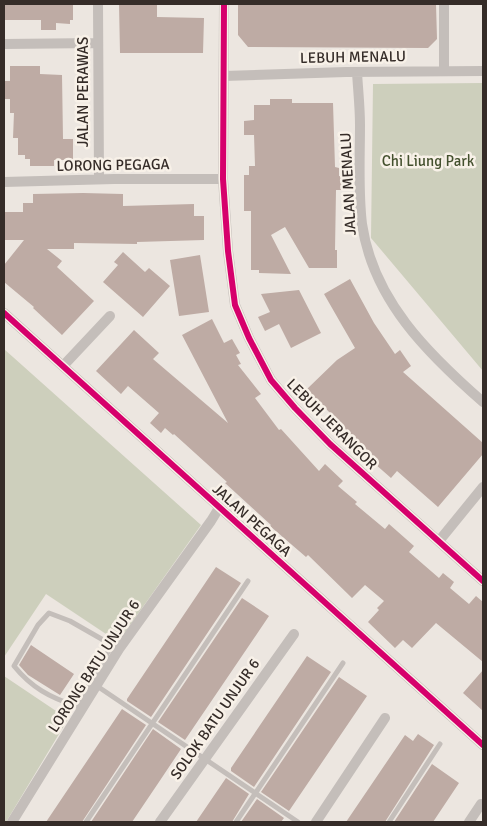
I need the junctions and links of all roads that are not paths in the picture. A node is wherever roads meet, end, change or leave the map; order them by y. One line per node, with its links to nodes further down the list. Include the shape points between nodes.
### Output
1 (98, 4): 4 (street, JALAN PERAWAS)
2 (224, 4): 9 (street, LEBUH JERANGOR)
3 (444, 4): 7 (street)
4 (98, 43): 5 (street); 10 (street, JALAN PERAWAS)
5 (4, 44)
6 (483, 70): 7 (street, LEBUH MENALU)
7 (444, 71): 8 (street, LEBUH MENALU)
8 (357, 72): 9 (street, LEBUH MENALU); 16 (street, JALAN MENALU, via 362,223 368,254 400,317 446,369)
9 (224, 76): 11 (street, LEBUH JERANGOR)
10 (99, 179): 11 (street, LORONG PEGAGA); 12 (street, LORONG PEGAGA)
11 (223, 179): 19 (street, LEBUH JERANGOR, via 235,305 271,380 330,444)
12 (4, 182)
13 (4, 313): 15 (street, JALAN PEGAGA)
14 (110, 316): 15 (street)
15 (63, 366): 18 (street, JALAN PEGAGA)
16 (483, 402)
17 (483, 487): 19 (street)
18 (219, 508): 23 (street, LORONG BATU UNJUR 6); 29 (street, JALAN PEGAGA)
19 (439, 541): 21 (street, LEBUH JERANGOR)
20 (248, 581): 27 (lane)
21 (483, 581)
22 (294, 634): 30 (street, SOLOK BATU UNJUR 6)
23 (116, 647): 23 (lane, via 49,613 22,649 14,666 26,681 57,700 76,706); 25 (street, LORONG BATU UNJUR 6)
24 (343, 662): 31 (lane)
25 (97, 686): 27 (lane); 33 (street, LORONG BATU UNJUR 6)
26 (385, 718): 38 (street)
27 (152, 722): 30 (lane); 34 (lane)
28 (440, 744): 39 (lane)
29 (483, 745)
30 (205, 758): 31 (lane); 35 (street, SOLOK BATU UNJUR 6)
31 (255, 794): 36 (lane); 37 (lane)
32 (481, 804): 40 (street)
33 (12, 822)
34 (86, 822)
35 (160, 822)
36 (236, 822)
37 (298, 822)
38 (316, 822)
39 (389, 822)
40 (469, 822)

